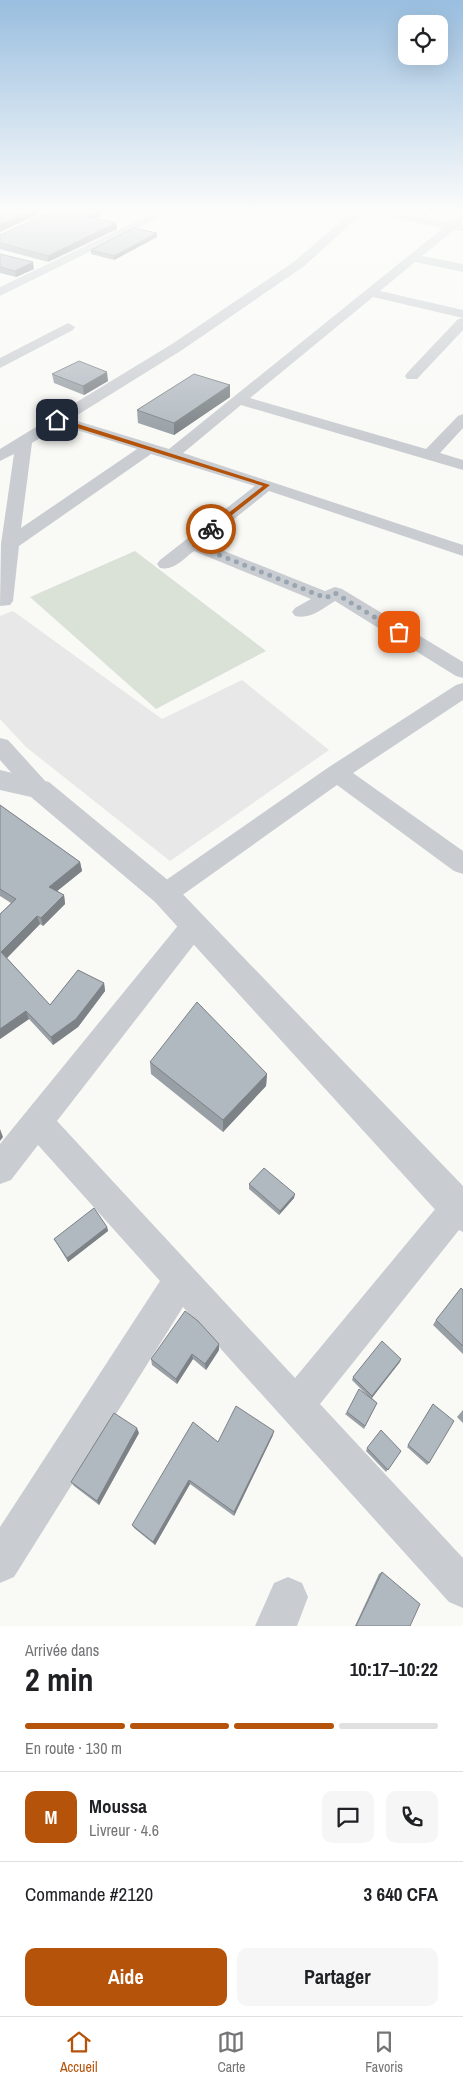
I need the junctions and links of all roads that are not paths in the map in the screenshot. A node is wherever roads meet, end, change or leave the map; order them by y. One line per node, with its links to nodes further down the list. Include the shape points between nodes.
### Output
1 (265, 287): 11 (street, via 177,347)
2 (377, 287): 3 (street)
3 (371, 292): 4 (street); 9 (street)
4 (463, 314)
5 (463, 322): 8 (street)
6 (68, 327): 7 (street)
7 (0, 364)
8 (412, 376)
9 (240, 400): 14 (street); 16 (street)
10 (463, 418): 14 (street)
11 (57, 420): 12 (street); 13 (street)
12 (24, 442): 15 (street); 19 (street)
13 (148, 449): 16 (street); 19 (street)
14 (429, 455): 17 (street)
15 (0, 456)
16 (170, 456): 18 (street)
17 (463, 465)
18 (267, 485): 20 (street); 21 (street)
19 (10, 544): 24 (street)
20 (192, 544): 22 (street); 23 (street)
21 (463, 551)
22 (166, 564)
23 (326, 598): 25 (street); 26 (street, via 335,593)
24 (3, 601)
25 (302, 612)
26 (463, 671)
27 (463, 690): 29 (street)
28 (0, 746): 31 (street)
29 (337, 773): 32 (street); 33 (street)
30 (0, 780): 31 (street)
31 (39, 789): 33 (street)
32 (463, 864)
33 (165, 894): 34 (street)
34 (194, 925): 35 (street); 37 (street)
35 (38, 1122): 36 (street); 38 (street)
36 (0, 1169)
37 (460, 1210): 39 (street)
38 (181, 1280): 39 (street); 40 (street)
39 (296, 1405): 41 (street)
40 (0, 1563)
41 (463, 1588)

